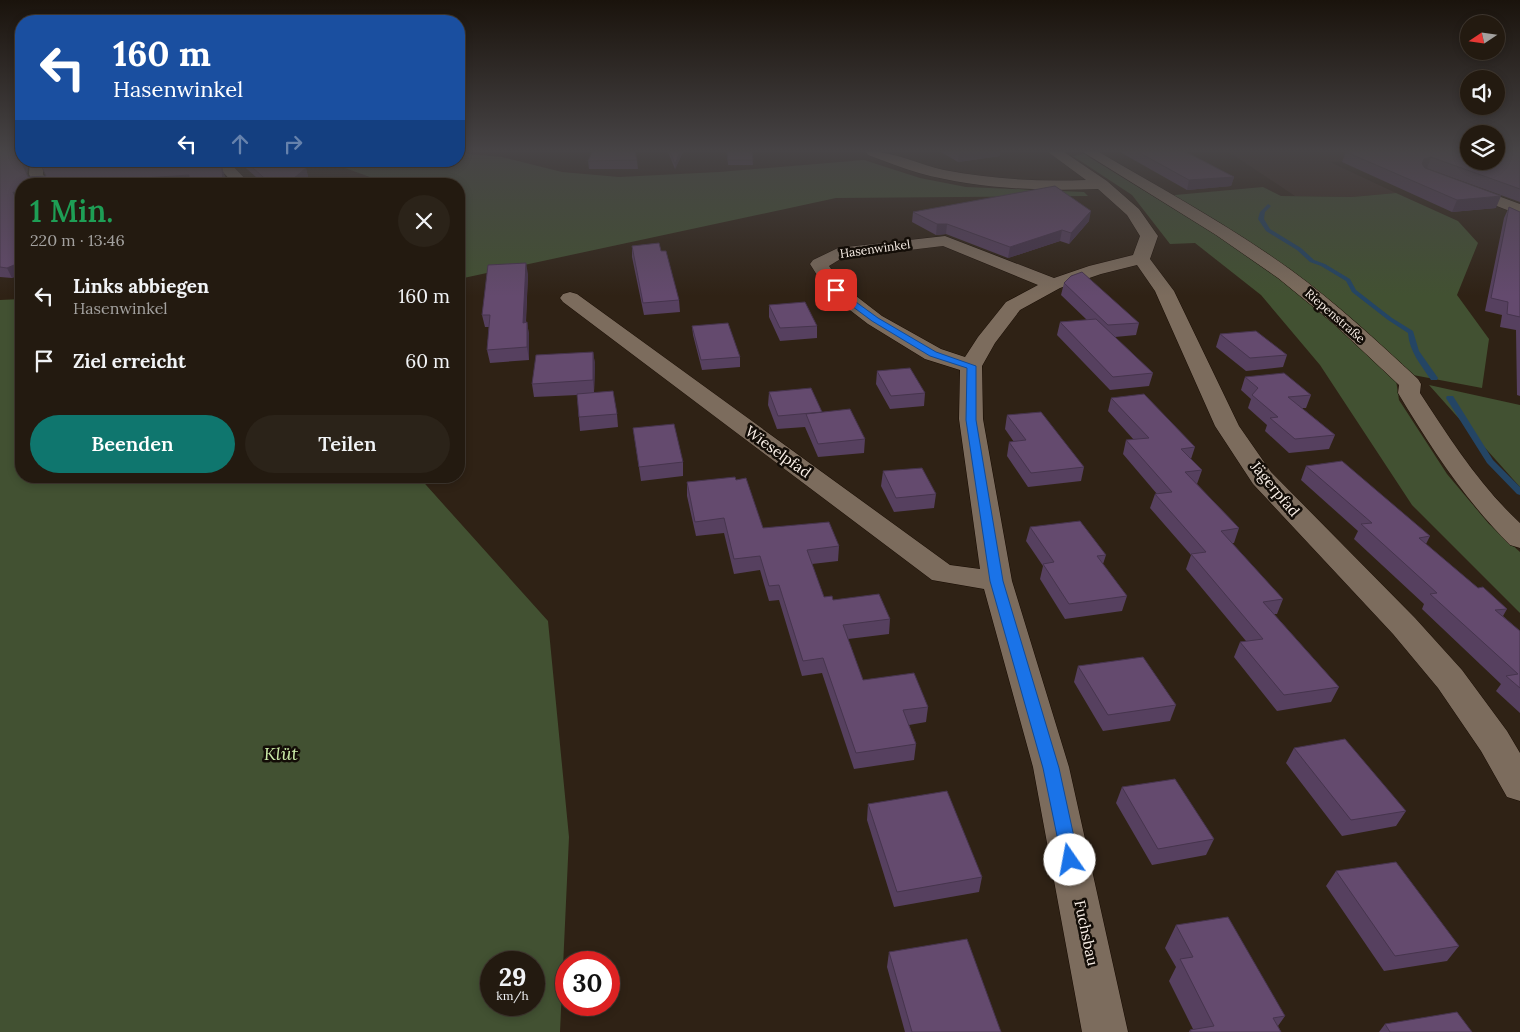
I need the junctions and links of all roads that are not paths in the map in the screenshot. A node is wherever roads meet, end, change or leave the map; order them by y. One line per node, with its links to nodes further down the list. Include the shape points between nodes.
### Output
1 (1120, 200): 5 (street, via 1133,212 1149,236)
2 (1171, 200): 9 (street, Riepenstraße, via 1265,260 1324,304 1410,384 1409,393 1465,480)
3 (1494, 200): 4 (street)
4 (1520, 210)
5 (1140, 259): 6 (street, Fuchsbau); 11 (street, Jägerpfad, via 1164,291 1227,426 1262,478 1404,626 1450,679 1494,741)
6 (1053, 284): 8 (street, Fuchsbau, via 1013,306 985,341); 8 (street, Hasenwinkel, via 945,241 838,253 819,264 836,290 875,320 933,354)
7 (570, 298): 10 (street, Wieselpfad, via 942,573)
8 (971, 366): 10 (street, Fuchsbau, via 971,420)
9 (1520, 539)
10 (997, 581): 12 (street, Fuchsbau, via 1051,768)
11 (1520, 786)
12 (1106, 1032)

